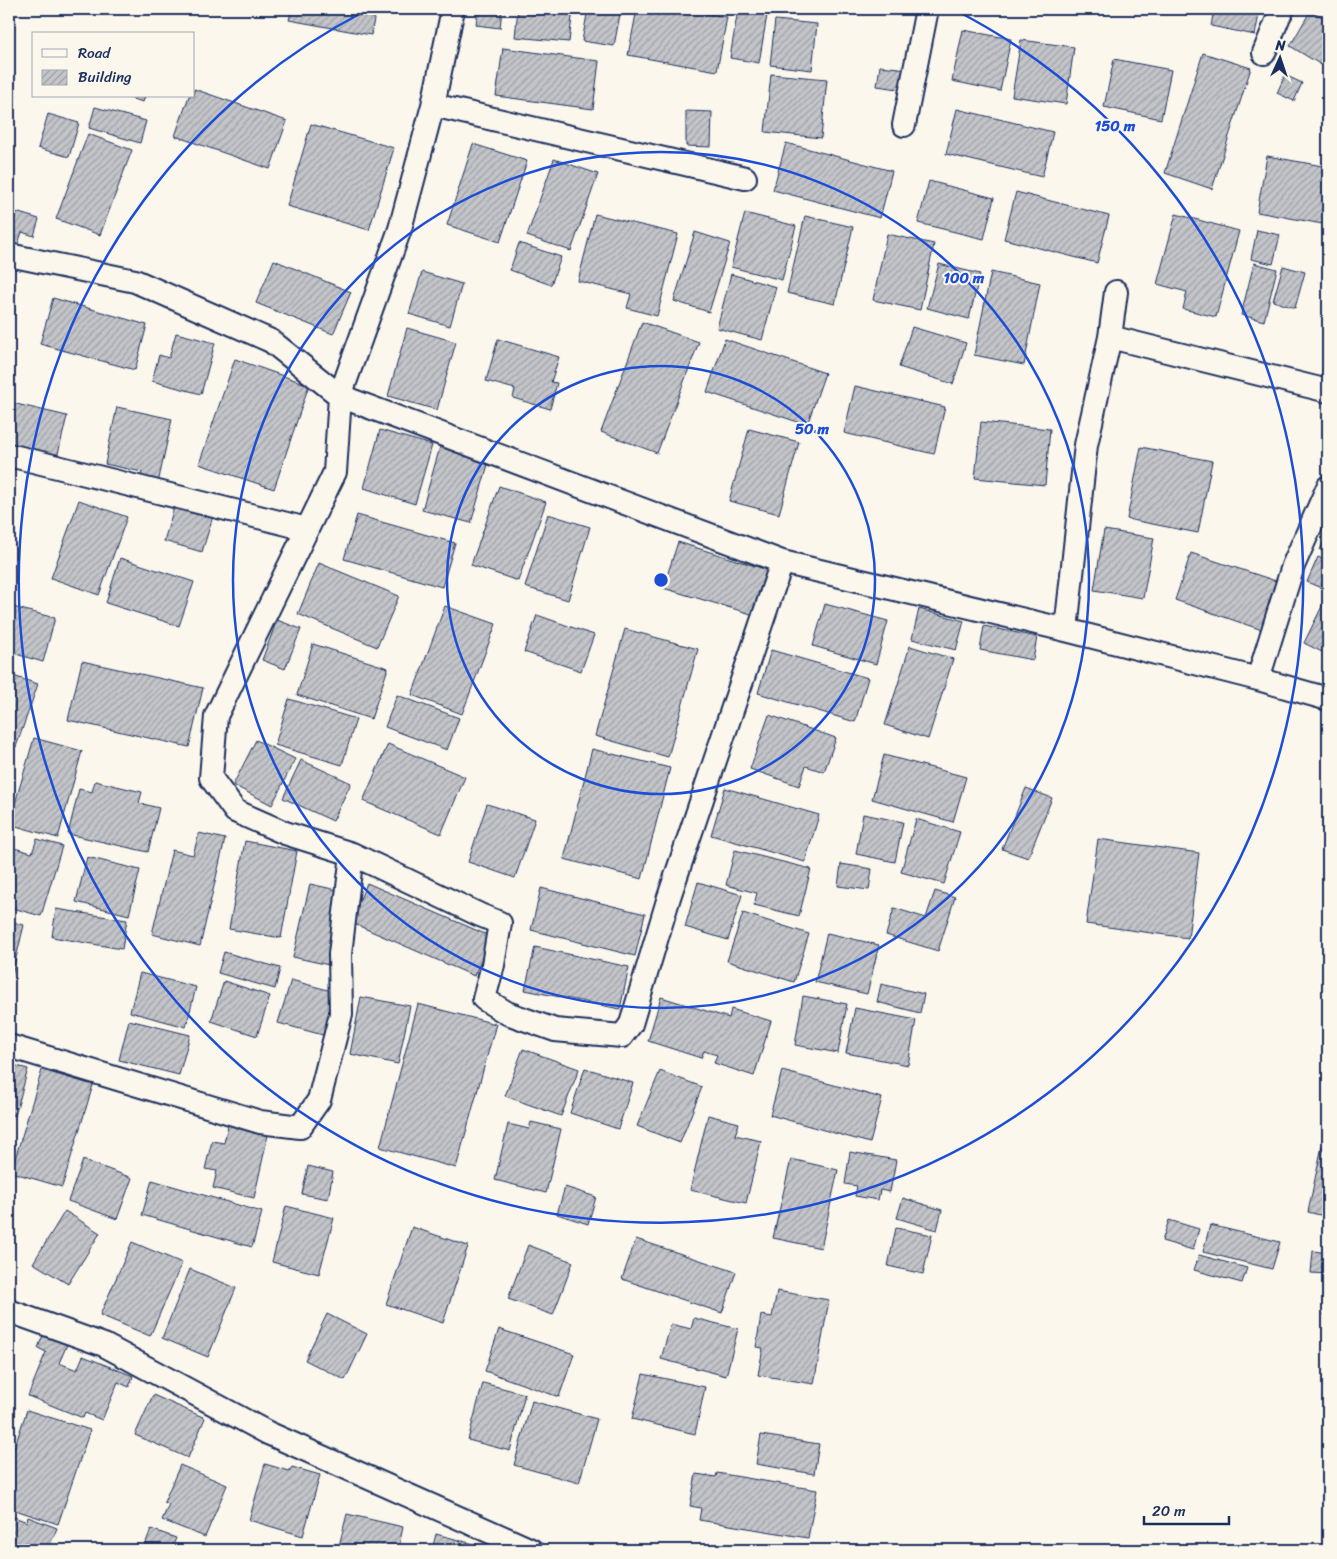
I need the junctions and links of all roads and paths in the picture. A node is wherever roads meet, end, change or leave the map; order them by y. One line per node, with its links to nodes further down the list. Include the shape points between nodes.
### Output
1 (453, 9): 5 (street)
2 (927, 9): 6 (street)
3 (1284, 9): 4 (street)
4 (1264, 53)
5 (433, 105): 7 (street); 12 (street, via 400,229)
6 (904, 125)
7 (745, 178)
8 (9, 255): 12 (street, via 135,281 271,341)
9 (1116, 292): 10 (street)
10 (1110, 338): 11 (street); 17 (street, via 1086,445)
11 (1328, 391)
12 (340, 396): 15 (street, via 335,472); 16 (street)
13 (9, 455): 15 (street)
14 (1328, 487): 18 (street, via 1293,566)
15 (307, 529): 20 (street, via 216,716 211,778 235,811 285,833)
16 (782, 562): 17 (street); 20 (street, via 669,897 632,1024 622,1036 555,1030 507,1013 484,999 494,965 500,923)
17 (1066, 630): 18 (street)
18 (1258, 679): 19 (street)
19 (1328, 699)
20 (352, 854): 21 (street, via 340,954 341,1014 319,1100 300,1127 260,1122)
21 (9, 1046)
22 (9, 1311): 23 (street, via 104,1345 268,1433)
23 (531, 1550)

